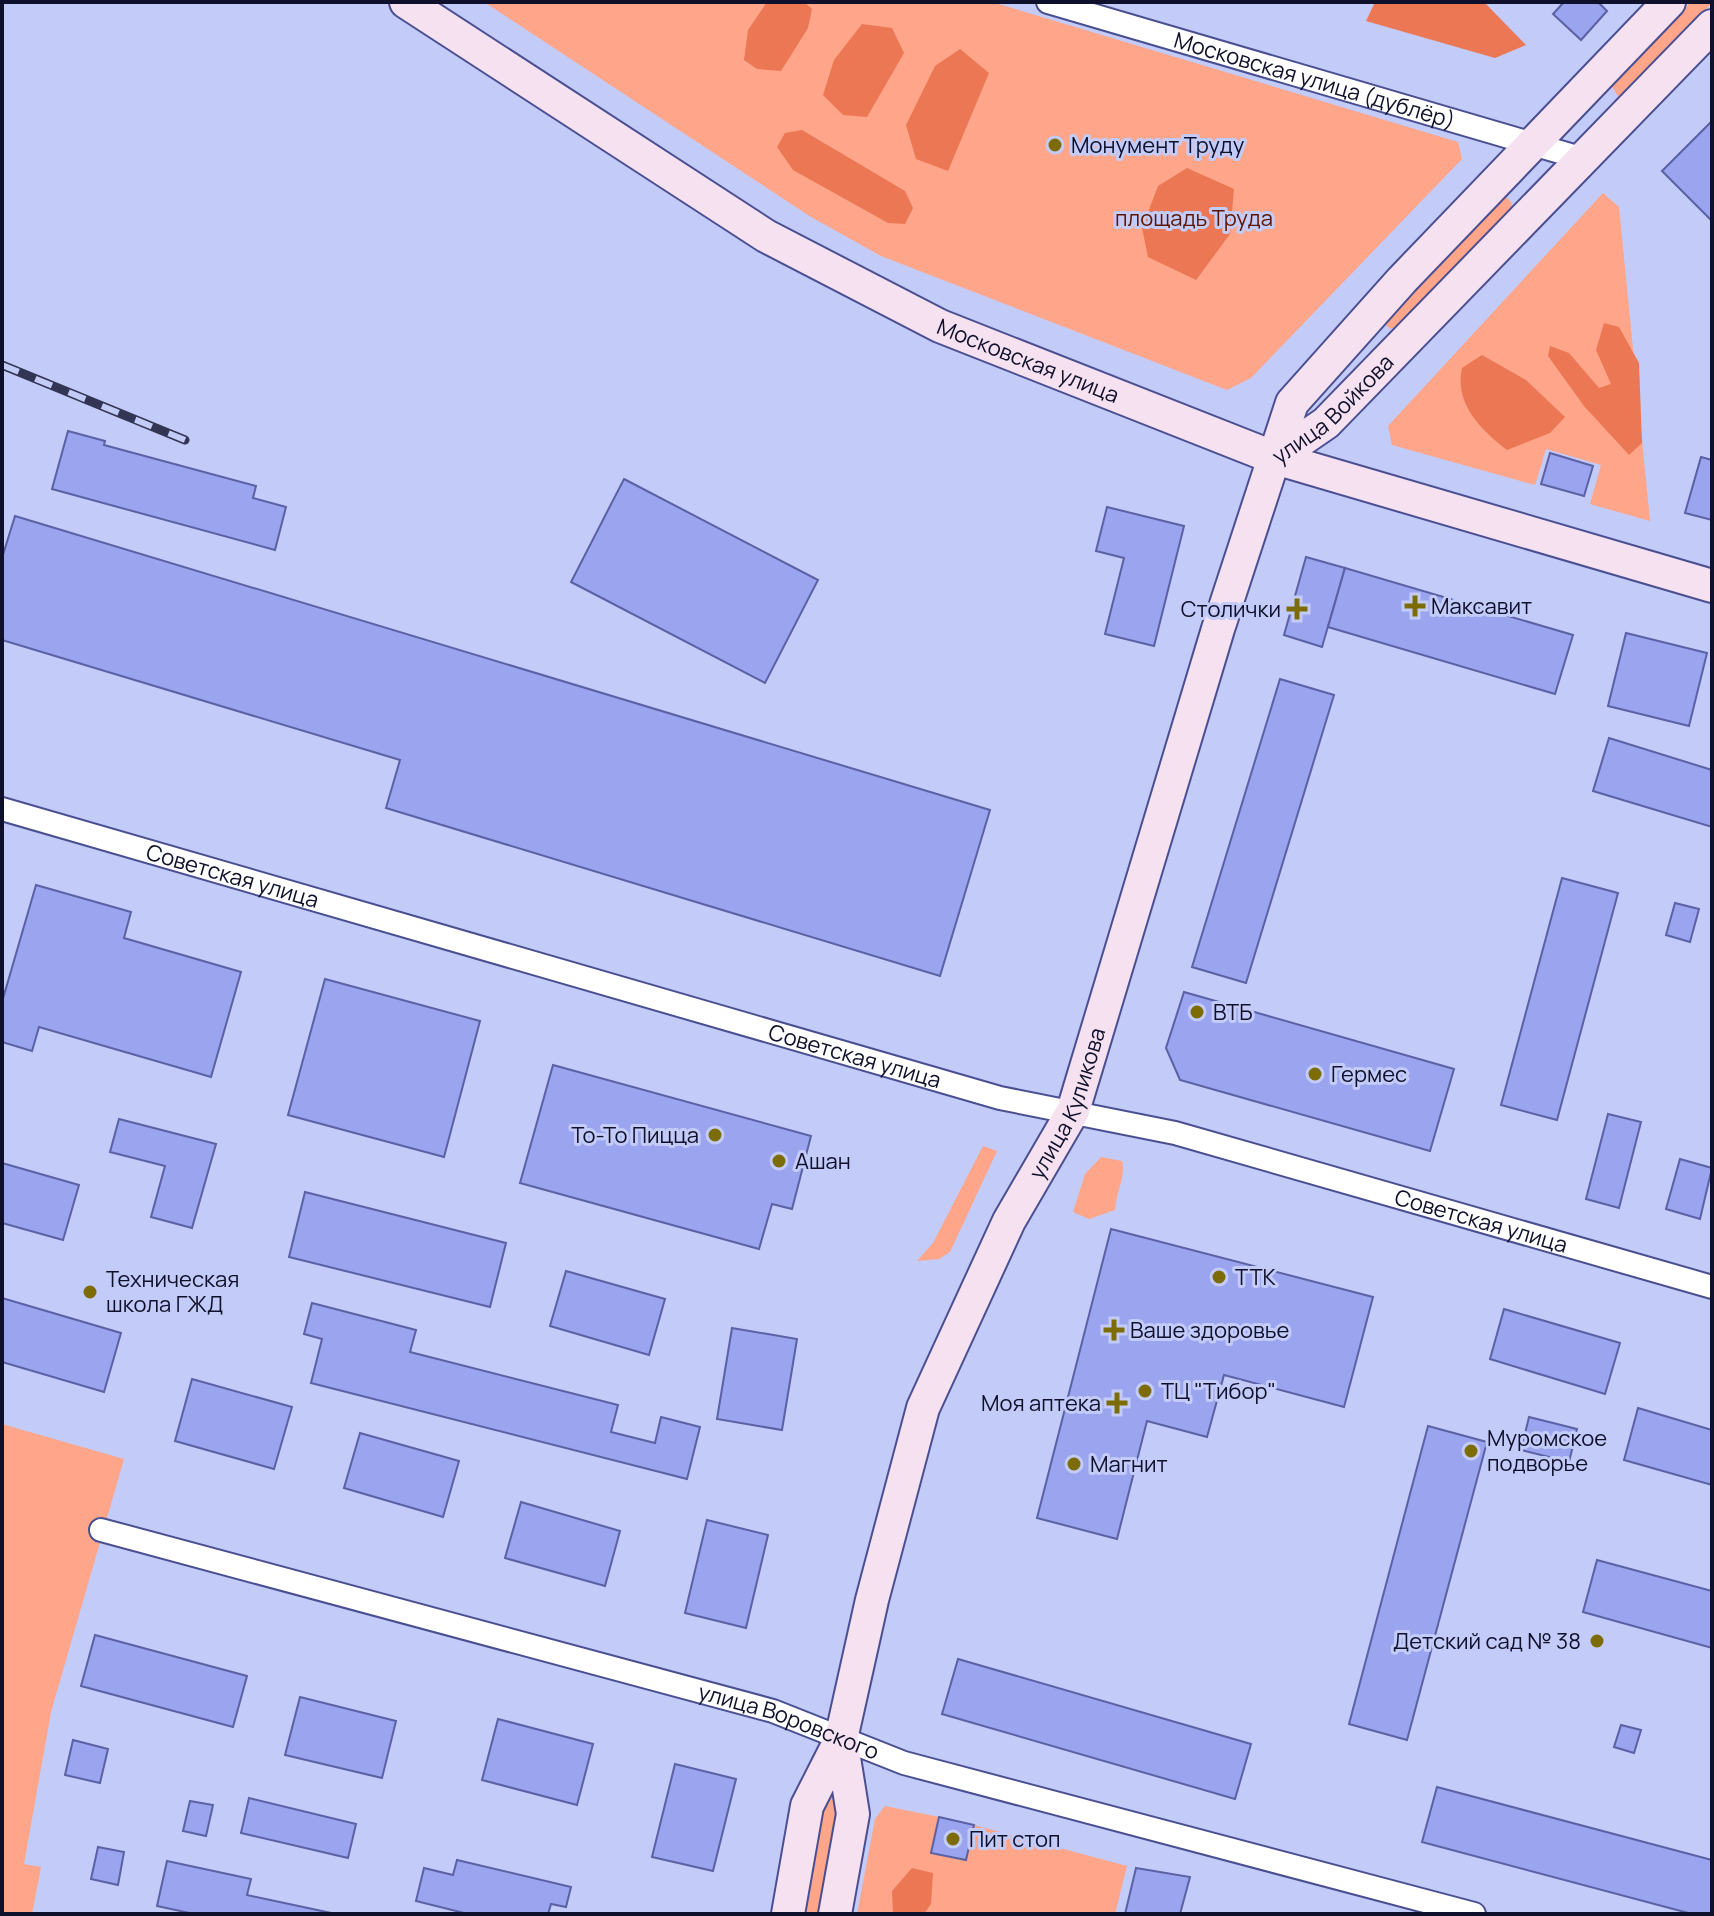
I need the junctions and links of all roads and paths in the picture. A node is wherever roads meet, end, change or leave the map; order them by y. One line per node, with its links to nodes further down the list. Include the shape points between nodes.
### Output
1 (406, 2): 7 (main road, Московская улица, via 766,236 940,326)
2 (1048, 2): 5 (street, Московская улица (дублёр))
3 (1669, 2): 5 (main road, улица Войкова)
4 (1712, 26): 6 (main road, улица Войкова)
5 (1533, 145): 6 (street, Московская улица (дублёр)); 7 (main road, улица Войкова, via 1292,403)
6 (1584, 159): 7 (main road, улица Войкова, via 1326,423)
7 (1275, 458): 8 (main road, Московская улица); 10 (main road, улица Куликова)
8 (1712, 586)
9 (2, 809): 10 (street, Советская улица, via 1000,1098)
10 (1073, 1111): 11 (street, Советская улица, via 1175,1133); 13 (main road, улица Куликова, via 1009,1221 923,1408)
11 (1712, 1287)
12 (101, 1530): 13 (street, улица Воровского, via 773,1711)
13 (841, 1739): 14 (main road, улица Куликова, via 807,1806); 15 (main road, улица Куликова, via 853,1814); 16 (street, улица Воровского, via 904,1763)
14 (788, 1914)
15 (835, 1914)
16 (1474, 1914)

